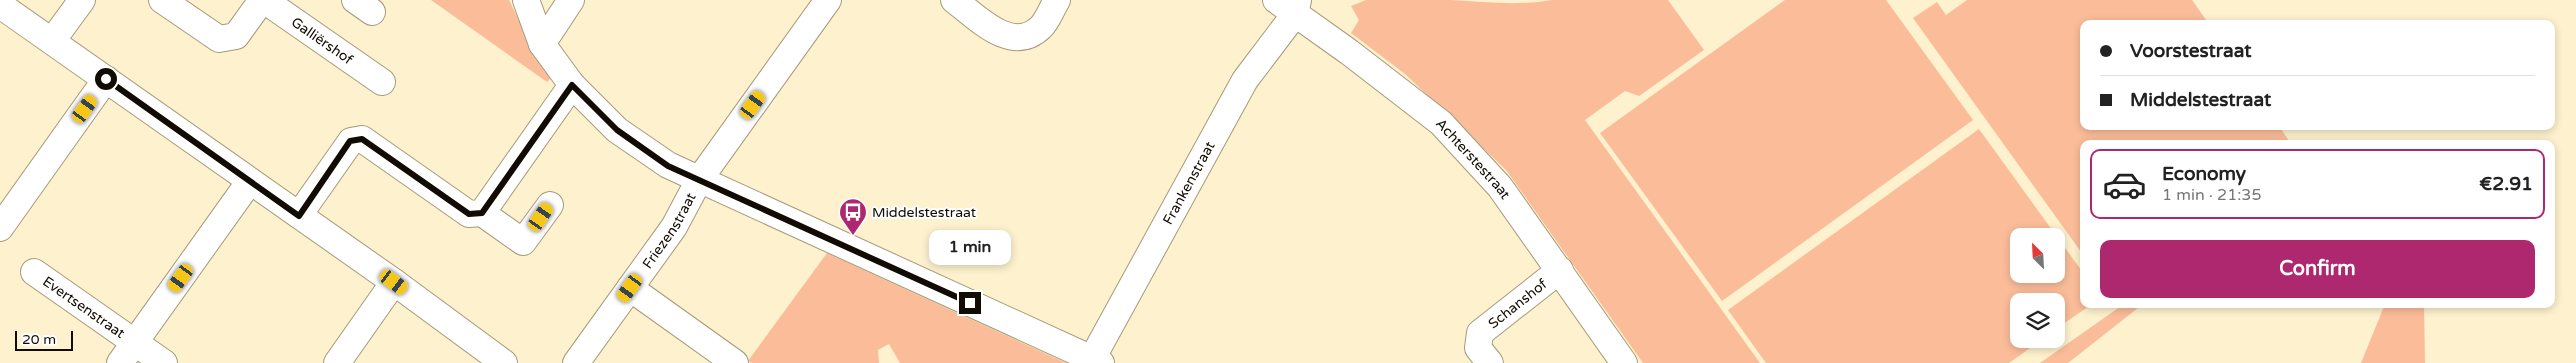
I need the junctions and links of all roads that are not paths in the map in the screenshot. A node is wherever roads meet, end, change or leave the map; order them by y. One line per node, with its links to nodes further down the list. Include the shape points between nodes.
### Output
1 (82, 0): 11 (street)
2 (162, 0): 3 (street, Galliërshof, via 219,39 236,36)
3 (263, 0): 14 (street, Galliërshof)
4 (526, 0): 12 (street)
5 (571, 0): 12 (street)
6 (828, 0): 16 (street, Friezenstraat)
7 (954, 0): 8 (street, via 1003,36 1024,38 1041,26)
8 (1057, 0)
9 (0, 5): 11 (street)
10 (1290, 5): 22 (street, Achterstestraat, via 1441,124 1500,187); 27 (street, Frankenstraat, via 1245,80)
11 (52, 41): 13 (street)
12 (542, 44): 15 (street)
13 (106, 79): 17 (street); 21 (street)
14 (382, 82)
15 (572, 85): 16 (street, via 617,130 668,166); 19 (street)
16 (699, 180): 25 (street, Friezenstraat, via 674,227); 27 (street)
17 (250, 181): 20 (street); 26 (street, Evertsenstraat)
18 (550, 205): 19 (street, via 523,242)
19 (482, 213): 20 (street, via 469,214 362,139 350,141)
20 (299, 216): 24 (street)
21 (0, 228)
22 (1560, 270): 33 (street, Schanshof, via 1480,333 1478,348); 34 (street, Achterstestraat)
23 (34, 272): 26 (street, Evertsenstraat)
24 (394, 282): 29 (street); 30 (street)
25 (630, 288): 31 (street, Friezenstraat); 32 (street)
26 (127, 353): 28 (street, Evertsenstraat)
27 (1093, 362)
28 (164, 363)
29 (337, 363)
30 (504, 363)
31 (576, 363)
32 (736, 363)
33 (1490, 363)
34 (1624, 363)

